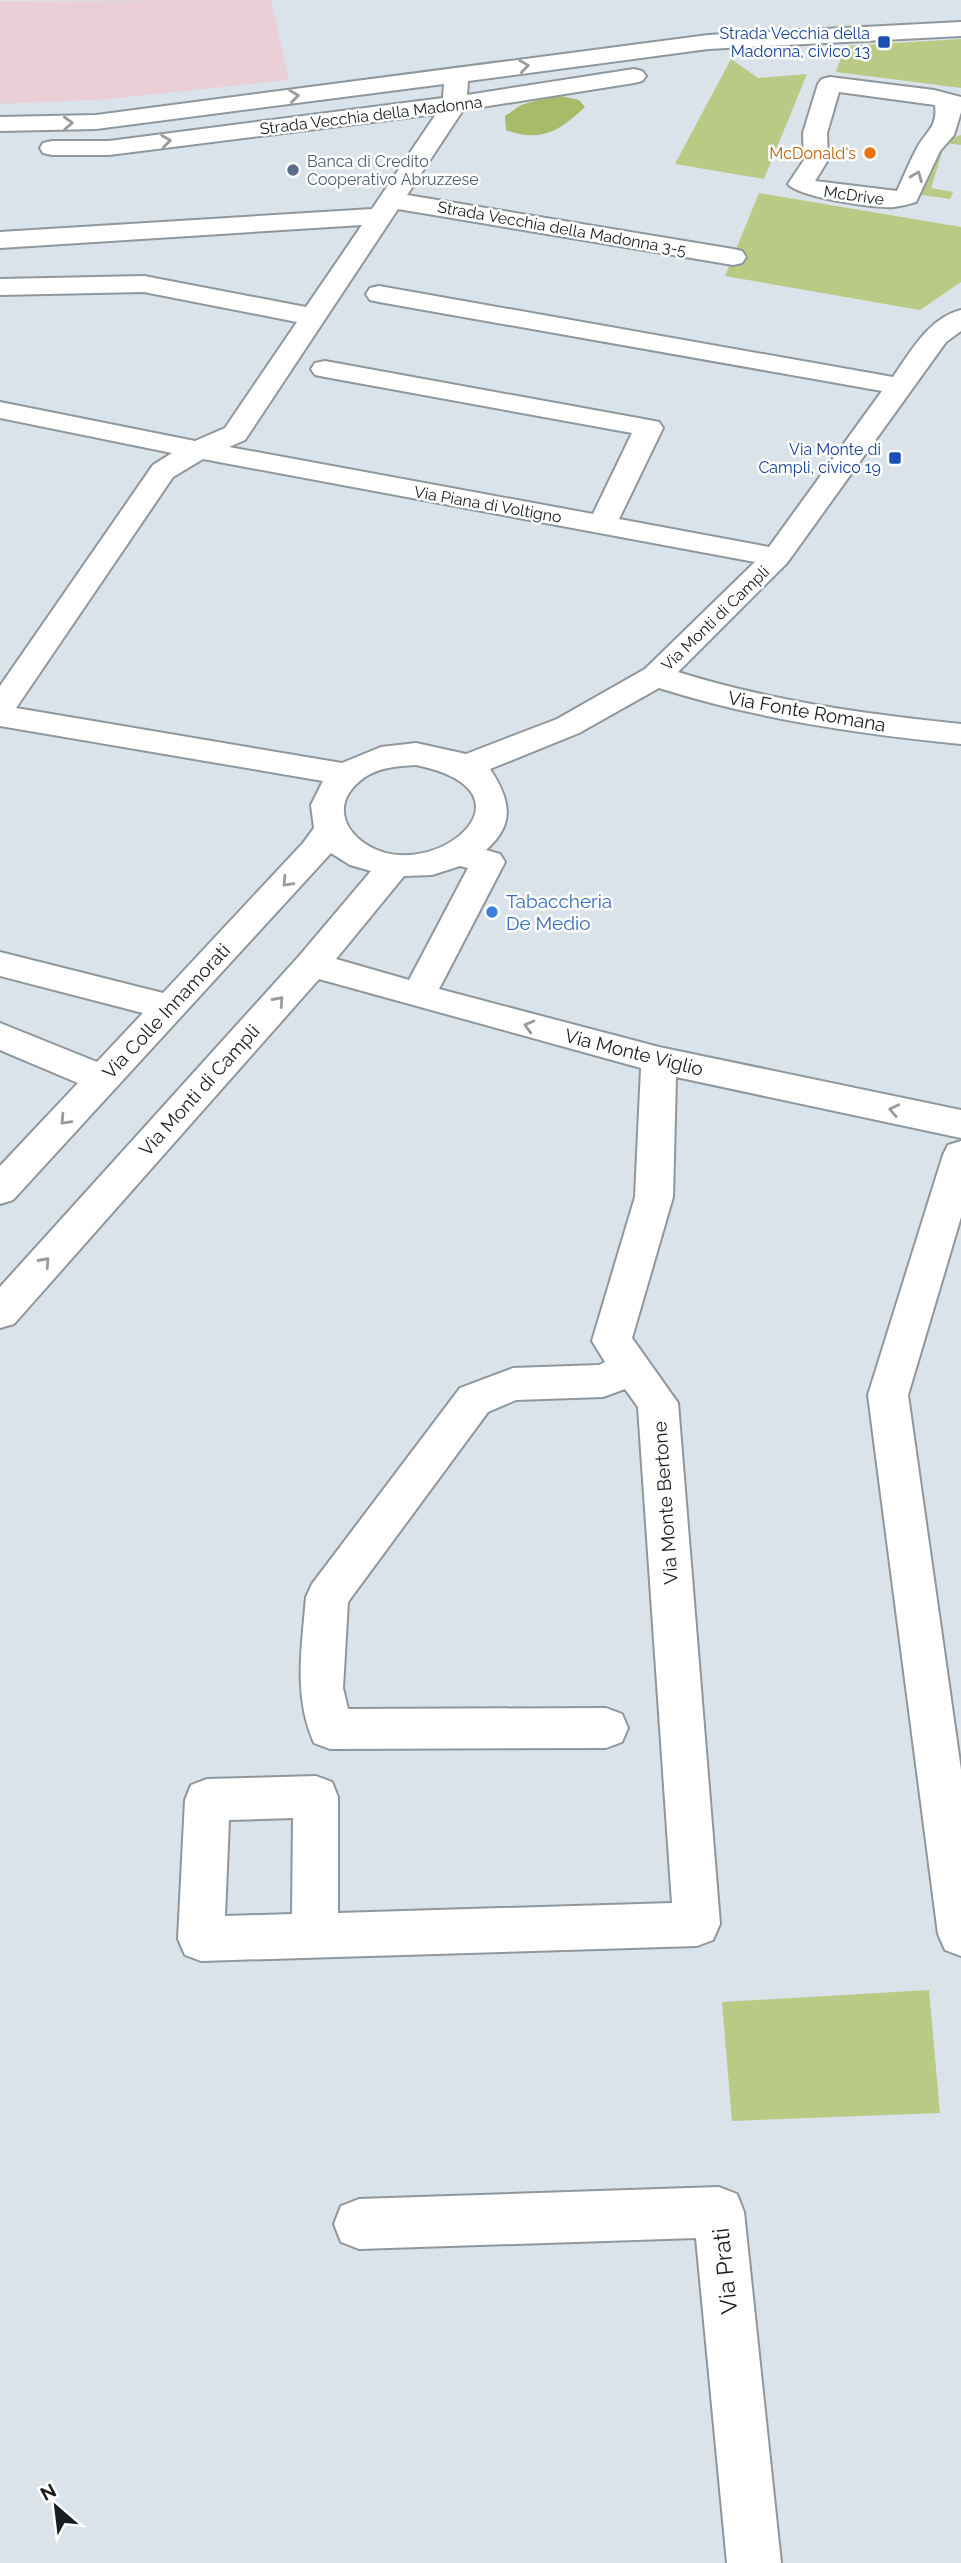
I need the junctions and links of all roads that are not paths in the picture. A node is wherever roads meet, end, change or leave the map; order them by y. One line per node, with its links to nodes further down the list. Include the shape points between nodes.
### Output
1 (961, 29): 2 (street, Strada Vecchia della Madonna, via 935,38)
2 (733, 40): 3 (street, Strada Vecchia della Madonna, one-way to 2); 5 (street, Strada Vecchia della Madonna, via 709,56 671,68)
3 (456, 75): 5 (street); 7 (street, Strada Vecchia della Madonna, one-way to 3, via 96,122)
4 (953, 103): 4 (street, McDrive, one-way to 4, via 830,84 815,133 816,160 801,181 803,186 892,200 907,197 929,148 942,135)
5 (455, 104): 6 (street, Strada Vecchia della Madonna); 10 (street)
6 (416, 109): 8 (street, Strada Vecchia della Madonna, one-way to 6, via 109,148); 9 (street, via 405,152)
7 (0, 124)
8 (27, 148)
9 (384, 169)
10 (386, 208): 11 (street, Strada Vecchia della Madonna 3-5); 12 (street, Strada Vecchia della Madonna 3-5); 15 (street)
11 (0, 240)
12 (733, 257)
13 (0, 287): 15 (street, via 144,284)
14 (379, 294): 18 (street)
15 (314, 317): 20 (street, via 235,434)
16 (961, 318): 18 (street, Via Monti di Campli, via 936,336)
17 (325, 369): 21 (street, via 649,428)
18 (899, 386): 22 (street, Via Monti di Campli)
19 (0, 410): 20 (street, Via Piana di Voltigno)
20 (198, 450): 21 (street, Via Piana di Voltigno); 24 (street, via 163,471)
21 (602, 525): 22 (street, Via Piana di Voltigno)
22 (777, 557): 23 (street, Via Monti di Campli)
23 (656, 676): 26 (street, Via Fonte Romana, via 744,702); 27 (street, Via Monti di Campli, via 568,726)
24 (0, 709)
25 (0, 716): 28 (street)
26 (961, 734)
27 (464, 767): 28 (street, via 442,758 403,754 366,763); 30 (street, via 491,794 493,816 482,837)
28 (346, 774): 29 (street, via 328,801)
29 (330, 830): 31 (street, via 355,853); 35 (street, Via Colle Innamorati, one-way to 35)
30 (459, 854): 31 (street, via 428,864); 34 (street, via 488,862)
31 (395, 865): 33 (street, Via Monti di Campli)
32 (0, 964): 35 (street)
33 (312, 964): 34 (street, Via Monte Viglio); 42 (street, Via Monti di Campli, one-way to 33)
34 (418, 996): 37 (street, Via Monte Viglio, one-way to 34)
35 (169, 1007): 38 (street, Via Colle Innamorati)
36 (0, 1036): 38 (street)
37 (659, 1060): 39 (street, Via Monte Viglio, one-way to 37); 43 (street, Via Monte Bertone, via 654,1197 612,1341)
38 (103, 1079): 41 (street, Via Colle Innamorati, one-way to 41)
39 (961, 1124)
40 (961, 1155): 45 (street, via 888,1395)
41 (0, 1190)
42 (0, 1313)
43 (632, 1367): 44 (street, via 603,1381 513,1384 474,1400 327,1597 321,1675 330,1729); 47 (street, Via Monte Bertone, via 658,1403 697,1924)
44 (606, 1728)
45 (954, 1834): 46 (street)
46 (961, 1934)
47 (314, 1936)
48 (359, 2224): 49 (street, Via Prati, via 719,2212)
49 (754, 2563)

